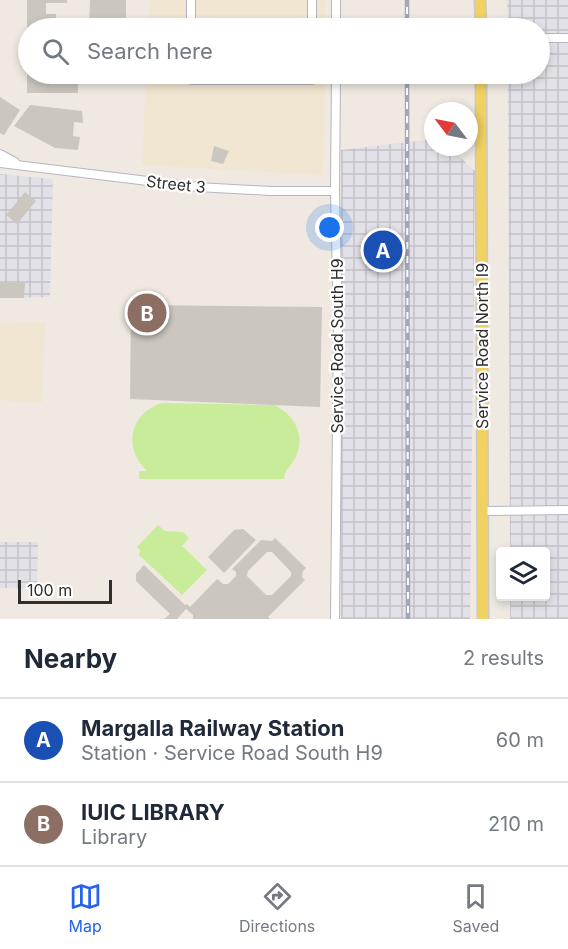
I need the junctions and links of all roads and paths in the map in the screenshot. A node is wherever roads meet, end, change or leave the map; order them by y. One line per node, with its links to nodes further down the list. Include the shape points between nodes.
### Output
1 (191, 0): 5 (street)
2 (312, 0): 6 (street)
3 (336, 0): 7 (street)
4 (480, 0): 8 (main road)
5 (191, 18)
6 (312, 18)
7 (336, 18)
8 (481, 18)
9 (550, 38): 10 (street)
10 (568, 38)
11 (336, 84): 16 (street, Service Road South H9)
12 (481, 84): 18 (main road, Service Road North I9)
13 (0, 154): 15 (street)
14 (0, 162): 15 (street, Street 3)
15 (19, 164): 16 (street, Street 3, via 197,187)
16 (335, 191): 19 (street, Service Road South H9)
17 (568, 510): 18 (street)
18 (483, 511): 20 (main road, Service Road North I9)
19 (335, 619)
20 (483, 619)

